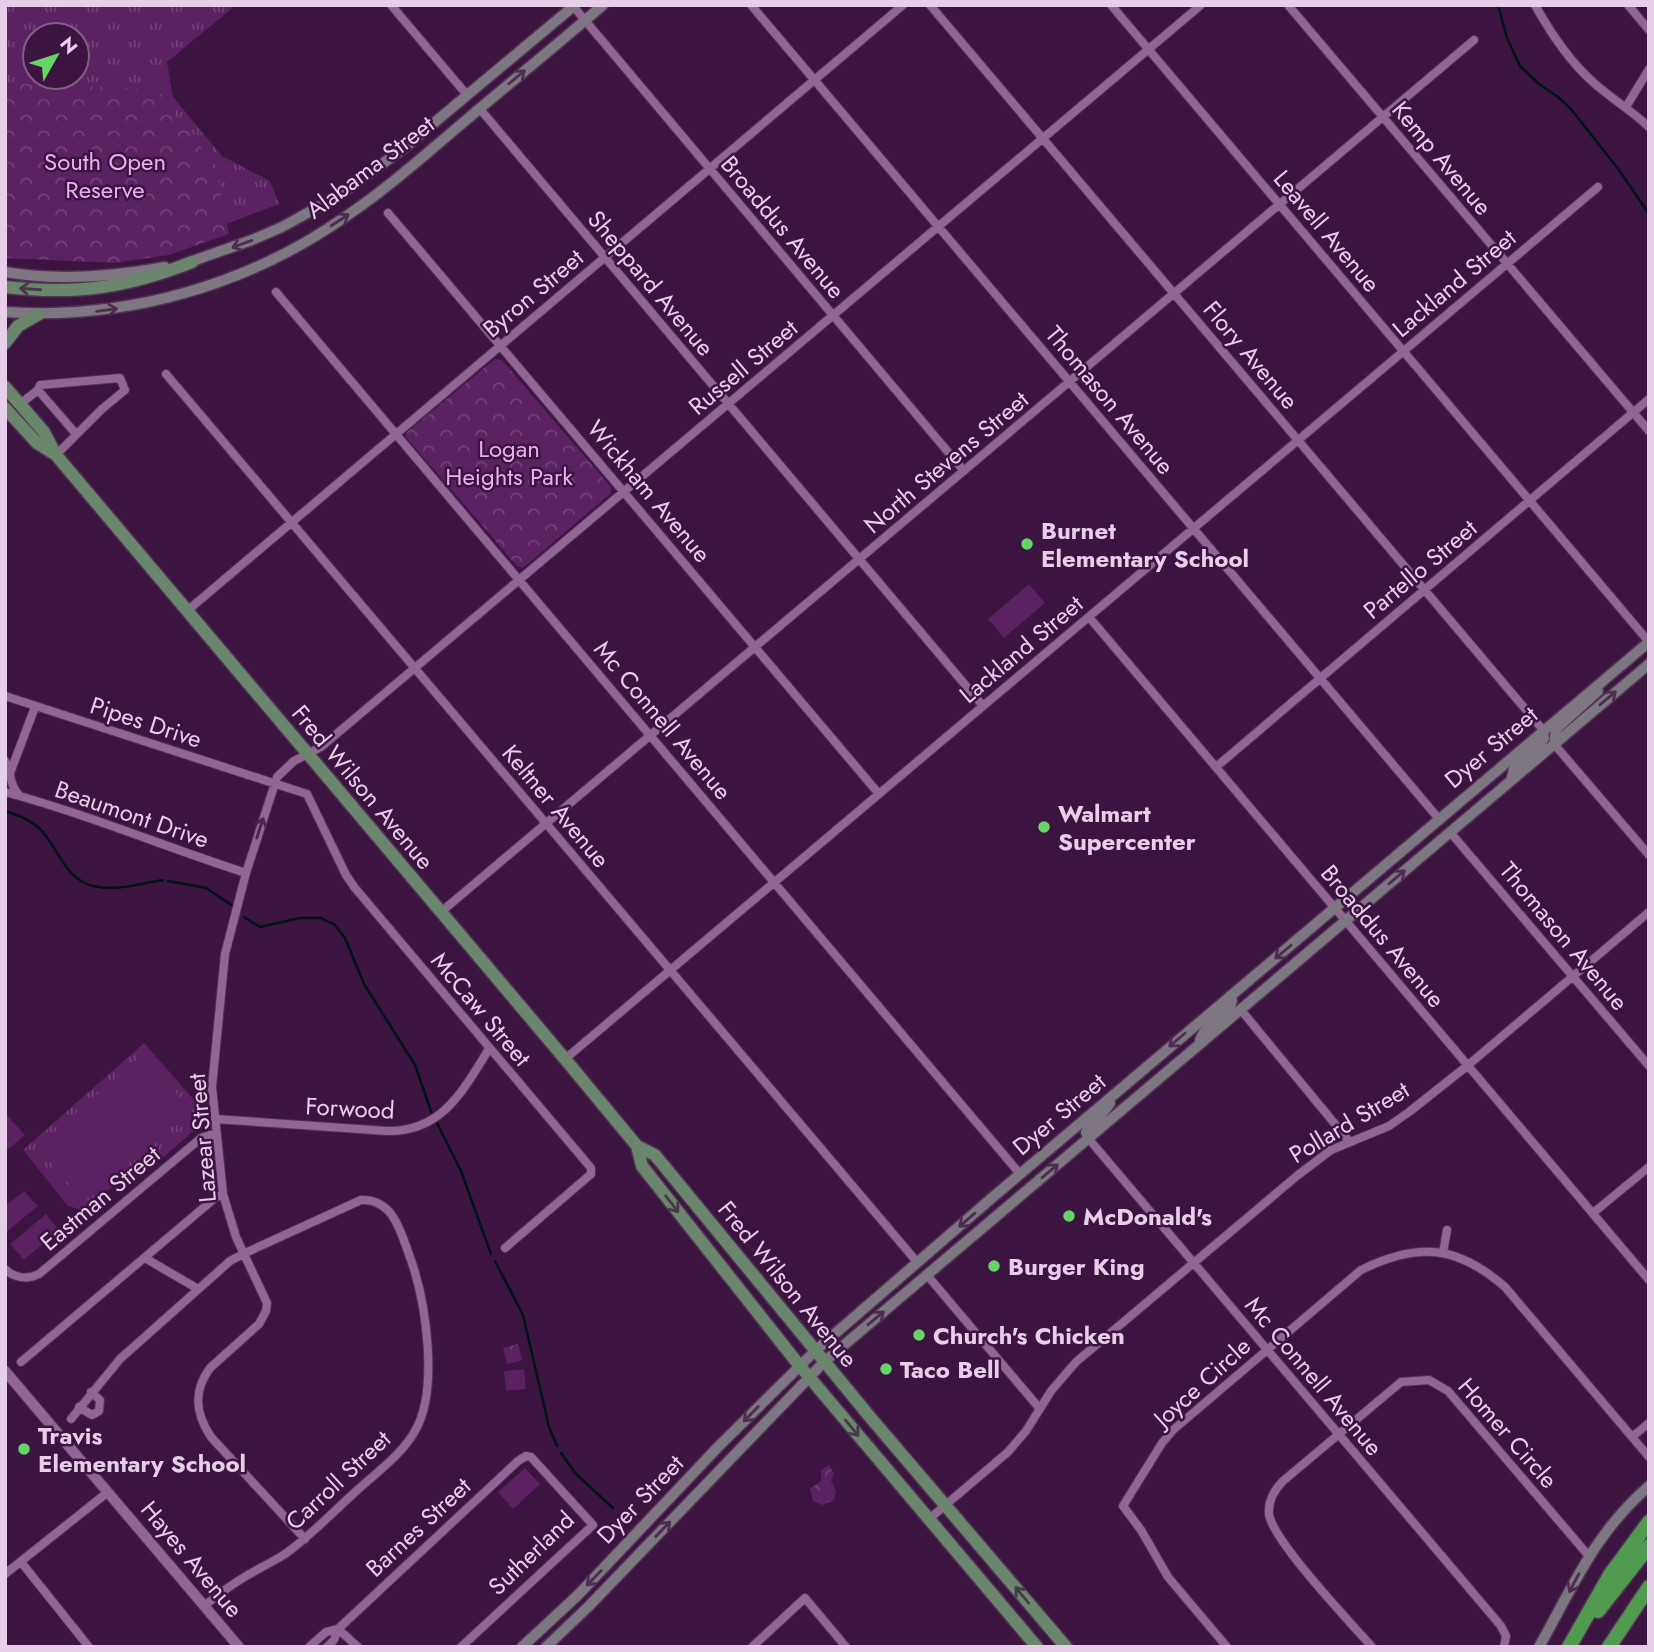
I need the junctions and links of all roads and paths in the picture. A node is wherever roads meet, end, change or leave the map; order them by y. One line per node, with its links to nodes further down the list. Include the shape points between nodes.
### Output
1 (391, 5): 18 (street)
2 (603, 5): 12 (main road, Alabama Street)
3 (751, 5): 17 (street, Thomason Avenue)
4 (903, 5): 17 (street, Byron Street)
5 (930, 5): 23 (street, Flory Avenue)
6 (1111, 5): 15 (street, Leavell Avenue)
7 (1200, 5): 15 (street, Russell Street)
8 (1288, 5): 21 (street, Kemp Avenue)
9 (1535, 5): 19 (street, via 1573,61)
10 (1628, 5): 13 (street)
11 (574, 6): 12 (street, Broaddus Avenue); 18 (main road, Alabama Street)
12 (585, 20): 20 (main road, Alabama Street, one-way to 12); 24 (street, Broaddus Avenue)
13 (1649, 30)
14 (1474, 40): 21 (street, North Stevens Street)
15 (1148, 49): 23 (street, Russell Street); 26 (street, Leavell Avenue)
16 (1649, 69): 19 (street)
17 (814, 80): 24 (street, Byron Street); 28 (street, Thomason Avenue)
18 (467, 95): 30 (main road, Alabama Street, one-way to 30, via 372,173 312,212)
19 (1626, 107): 22 (street)
20 (480, 109): 29 (street, Sheppard Avenue); 37 (main road, Alabama Street, one-way to 20, via 133,306 228,279 344,218)
21 (1383, 117): 26 (street, North Stevens Street); 31 (street, Kemp Avenue)
22 (1649, 128)
23 (1043, 139): 28 (street, Russell Street); 35 (street, Flory Avenue)
24 (709, 169): 29 (street, Byron Street); 38 (street, Broaddus Avenue)
25 (1598, 187): 31 (street, Lackland Street)
26 (1279, 205): 35 (street, North Stevens Street); 41 (street, Leavell Avenue)
27 (388, 213): 40 (street, Wickham Avenue)
28 (938, 227): 38 (street, Russell Street); 44 (street, Thomason Avenue)
29 (605, 257): 40 (street, Byron Street); 49 (street, Sheppard Avenue)
30 (192, 262): 32 (main road, Alabama Street, via 104,276); 33 (main road, one-way to 33, via 144,280 102,288)
31 (1507, 264): 41 (street, Lackland Street); 51 (street, Kemp Avenue)
32 (5, 272)
33 (5, 287)
34 (276, 292): 54 (street, Mc Connell Avenue)
35 (1174, 294): 44 (street, North Stevens Street); 55 (street, Flory Avenue)
36 (5, 312): 37 (main road, Alabama Street)
37 (39, 314): 39 (main road, via 19,326)
38 (833, 316): 49 (street, Russell Street); 57 (street, Broaddus Avenue)
39 (5, 343)
40 (500, 346): 54 (street, Byron Street); 58 (street, Wickham Avenue)
41 (1403, 352): 55 (street, Lackland Street); 59 (street, Leavell Avenue)
42 (166, 374): 60 (street, Keltner Avenue)
43 (5, 380): 48 (main road)
44 (1070, 382): 57 (street, North Stevens Street); 61 (street, Thomason Avenue)
45 (5, 387): 48 (main road, Fred Wilson Avenue)
46 (38, 390): 48 (street); 53 (street); 53 (street, via 46,383 120,378 125,390)
47 (1649, 400): 51 (street, Partello Street)
48 (20, 404): 56 (main road, Fred Wilson Avenue)
49 (729, 404): 58 (street, Russell Street); 62 (street, Sheppard Avenue)
50 (5, 408): 56 (main road, Fred Wilson Avenue, via 37,443)
51 (1633, 413): 52 (street, Kemp Avenue); 59 (street, Partello Street)
52 (1649, 431)
53 (76, 434): 56 (street)
54 (396, 434): 60 (street, Byron Street); 63 (street, Mc Connell Avenue)
55 (1298, 440): 61 (street, Lackland Street); 64 (street, Flory Avenue)
56 (56, 455): 65 (main road, Fred Wilson Avenue)
57 (964, 471): 62 (street, North Stevens Street)
58 (625, 492): 63 (street, Russell Street); 68 (street, Wickham Avenue)
59 (1530, 501): 64 (street, Partello Street); 67 (street, Leavell Avenue)
60 (291, 523): 65 (street, Byron Street); 70 (street, Keltner Avenue)
61 (1194, 529): 66 (street, Lackland Street); 71 (street, Thomason Avenue)
62 (860, 560): 68 (street, North Stevens Street); 75 (street, Sheppard Avenue)
63 (519, 581): 70 (street, Russell Street); 77 (street, Mc Connell Avenue)
64 (1424, 590): 71 (street, Partello Street); 76 (street, Flory Avenue)
65 (187, 611): 79 (main road, Fred Wilson Avenue)
66 (1089, 617): 75 (street, Lackland Street); 81 (street, Broaddus Avenue)
67 (1649, 642): 72 (main road, Dyer Street)
68 (756, 648): 77 (street, North Stevens Street); 86 (street, Wickham Avenue)
69 (1649, 664): 78 (main road, Dyer Street, one-way to 69)
70 (415, 669): 79 (street, Russell Street); 89 (street, Keltner Avenue)
71 (1320, 678): 81 (street, Partello Street); 88 (street, Thomason Avenue)
72 (1600, 682): 76 (main road, Dyer Street); 78 (main road, via 1598,691 1556,729)
73 (5, 696): 74 (street, Pipes Drive)
74 (35, 706): 82 (street); 84 (street, Pipes Drive)
75 (984, 706): 86 (street, Lackland Street)
76 (1543, 730): 83 (main road, via 1541,743 1514,769); 88 (main road, Dyer Street)
77 (651, 737): 89 (street, North Stevens Street); 93 (street, Mc Connell Avenue)
78 (1554, 744): 83 (main road, Dyer Street); 91 (street)
79 (308, 754): 84 (street, Russell Street); 95 (main road, Fred Wilson Avenue)
80 (5, 761): 82 (street)
81 (1216, 767): 94 (street, Broaddus Avenue)
82 (10, 773): 87 (street, via 12,787)
83 (1511, 780): 90 (main road, Dyer Street)
84 (275, 783): 92 (street, Lazear Street, one-way to 84); 103 (street, McCaw Street, via 307,794 349,881)
85 (5, 792): 87 (street, Beaumont Drive)
86 (879, 794): 93 (street, Lackland Street)
87 (20, 796): 92 (street, Beaumont Drive)
88 (1439, 819): 94 (main road, Dyer Street)
89 (547, 825): 95 (street, North Stevens Street); 98 (street, Keltner Avenue)
90 (1450, 832): 97 (main road, Dyer Street, one-way to 90); 99 (street, Thomason Avenue)
91 (1649, 855)
92 (246, 873): 108 (street, Lazear Street, via 224,961 212,1087)
93 (775, 883): 98 (street, Lackland Street); 114 (street, Mc Connell Avenue)
94 (1335, 909): 97 (street, Broaddus Avenue); 100 (main road, Dyer Street, one-way to 100)
95 (441, 912): 104 (main road, Fred Wilson Avenue)
96 (1649, 912): 99 (street, Pollard Street)
97 (1345, 921): 101 (main road, Dyer Street); 105 (street, Broaddus Avenue)
98 (670, 971): 104 (street, Lackland Street); 124 (street, Keltner Avenue)
99 (1572, 976): 105 (street, Pollard Street); 106 (street, Thomason Avenue)
100 (1230, 996): 102 (main road, via 1230,1007 1204,1032); 107 (main road, Dyer Street, one-way to 107)
101 (1241, 1010): 102 (main road, Dyer Street); 111 (street)
102 (1198, 1046): 110 (main road, Dyer Street)
103 (489, 1049): 108 (street, Forwood, via 448,1109 406,1130); 120 (street, McCaw Street, via 592,1171)
104 (565, 1059): 112 (main road, Fred Wilson Avenue)
105 (1467, 1066): 111 (street, Pollard Street, via 1389,1126); 117 (street, Broaddus Avenue)
106 (1649, 1066)
107 (1112, 1097): 110 (main road, via 1086,1132); 114 (main road, Dyer Street)
108 (215, 1119): 109 (street, Lazear Street)
109 (216, 1133): 115 (street, Lazear Street); 126 (street, Eastman Street, via 201,1138 38,1274 17,1277)
110 (1088, 1138): 116 (main road, Dyer Street, one-way to 110); 125 (street, Mc Connell Avenue)
111 (1349, 1141): 125 (street, Pollard Street, via 1315,1161)
112 (637, 1146): 131 (main road, Fred Wilson Avenue, via 654,1155); 134 (main road, Fred Wilson Avenue, one-way to 134, via 642,1166)
113 (1649, 1167): 117 (street)
114 (1020, 1174): 116 (main road, via 1024,1183); 119 (main road, Dyer Street, one-way to 119)
115 (223, 1194): 122 (street, Lazear Street); 123 (street)
116 (999, 1213): 127 (main road, Dyer Street)
117 (1592, 1213): 128 (street, Broaddus Avenue)
118 (1447, 1230): 121 (street)
119 (945, 1239): 124 (main road, Dyer Street); 127 (main road, via 925,1265)
120 (505, 1248)
121 (1443, 1253): 130 (street, Joyce Circle, via 1406,1253 1362,1270); 143 (street, Joyce Circle, via 1468,1260 1505,1287)
122 (243, 1254): 129 (street); 151 (street, Lazear Street, via 265,1295 266,1311 259,1324 210,1368 199,1389 197,1406 211,1437); 151 (street, Carroll Street, via 353,1203 370,1200 394,1216 420,1288 429,1380 422,1417 399,1451)
123 (145, 1258): 129 (street); 132 (street)
124 (917, 1262): 131 (main road, Dyer Street)
125 (1193, 1263): 130 (street, Mc Connell Avenue); 139 (street, Pollard Street, via 1076,1362)
126 (5, 1269)
127 (927, 1275): 133 (main road, Dyer Street, one-way to 127); 139 (street)
128 (1649, 1280)
129 (198, 1289): 137 (street, via 120,1359)
130 (1267, 1350): 142 (street, Mc Connell Avenue); 172 (street, Joyce Circle, via 1173,1430 1123,1506 1168,1577)
131 (815, 1351): 133 (main road, Fred Wilson Avenue); 134 (main road, Dyer Street)
132 (21, 1362)
133 (824, 1362): 136 (main road, Dyer Street); 148 (main road, Fred Wilson Avenue)
134 (799, 1365): 136 (main road, Fred Wilson Avenue); 166 (main road, Dyer Street, one-way to 166, via 578,1595)
135 (5, 1371): 147 (street, Hayes Avenue)
136 (808, 1376): 149 (main road, Fred Wilson Avenue, one-way to 149); 167 (main road, Dyer Street, one-way to 136)
137 (91, 1392): 138 (street); 138 (street, via 100,1400 99,1410 92,1415)
138 (79, 1407): 140 (street)
139 (1040, 1409): 148 (street, Pollard Street, via 1008,1451)
140 (71, 1419)
141 (1649, 1423): 143 (street)
142 (1338, 1434): 153 (street, Homer Circle, via 1401,1382 1423,1379 1437,1383 1461,1405); 159 (street, Mc Connell Avenue, via 1501,1626); 173 (street, Homer Circle, via 1278,1487 1269,1515 1282,1541)
143 (1632, 1437): 145 (street, Joyce Circle)
144 (526, 1456): 158 (street, Barnes Street); 165 (street, Sutherland, via 535,1459 593,1525)
145 (1649, 1457)
146 (1649, 1486): 153 (main road)
147 (108, 1492): 154 (street); 157 (street, Hayes Avenue)
148 (946, 1504): 149 (street, Pollard Street); 171 (main road, Fred Wilson Avenue, one-way to 148)
149 (929, 1519): 170 (main road, Fred Wilson Avenue)
150 (1649, 1522): 175 (highway, via 1610,1575)
151 (305, 1539): 157 (street, Carroll Street)
152 (1649, 1546): 175 (highway)
153 (1588, 1555): 174 (main road, one-way to 174)
154 (21, 1562): 155 (street); 161 (street)
155 (5, 1574)
156 (1649, 1587): 176 (highway)
157 (204, 1606): 160 (street, Hayes Avenue)
158 (338, 1629): 162 (street, Barnes Street, via 326,1632); 163 (street, Barnes Street); 164 (street)
159 (1505, 1644)
160 (233, 1645)
161 (89, 1647)
162 (309, 1647)
163 (327, 1647)
164 (358, 1647)
165 (461, 1647)
166 (522, 1647)
167 (546, 1647)
168 (752, 1647): 169 (street, via 804,1598)
169 (846, 1647)
170 (1037, 1647)
171 (1066, 1647)
172 (1227, 1647)
173 (1372, 1647)
174 (1539, 1647)
175 (1571, 1647)
176 (1609, 1647)

